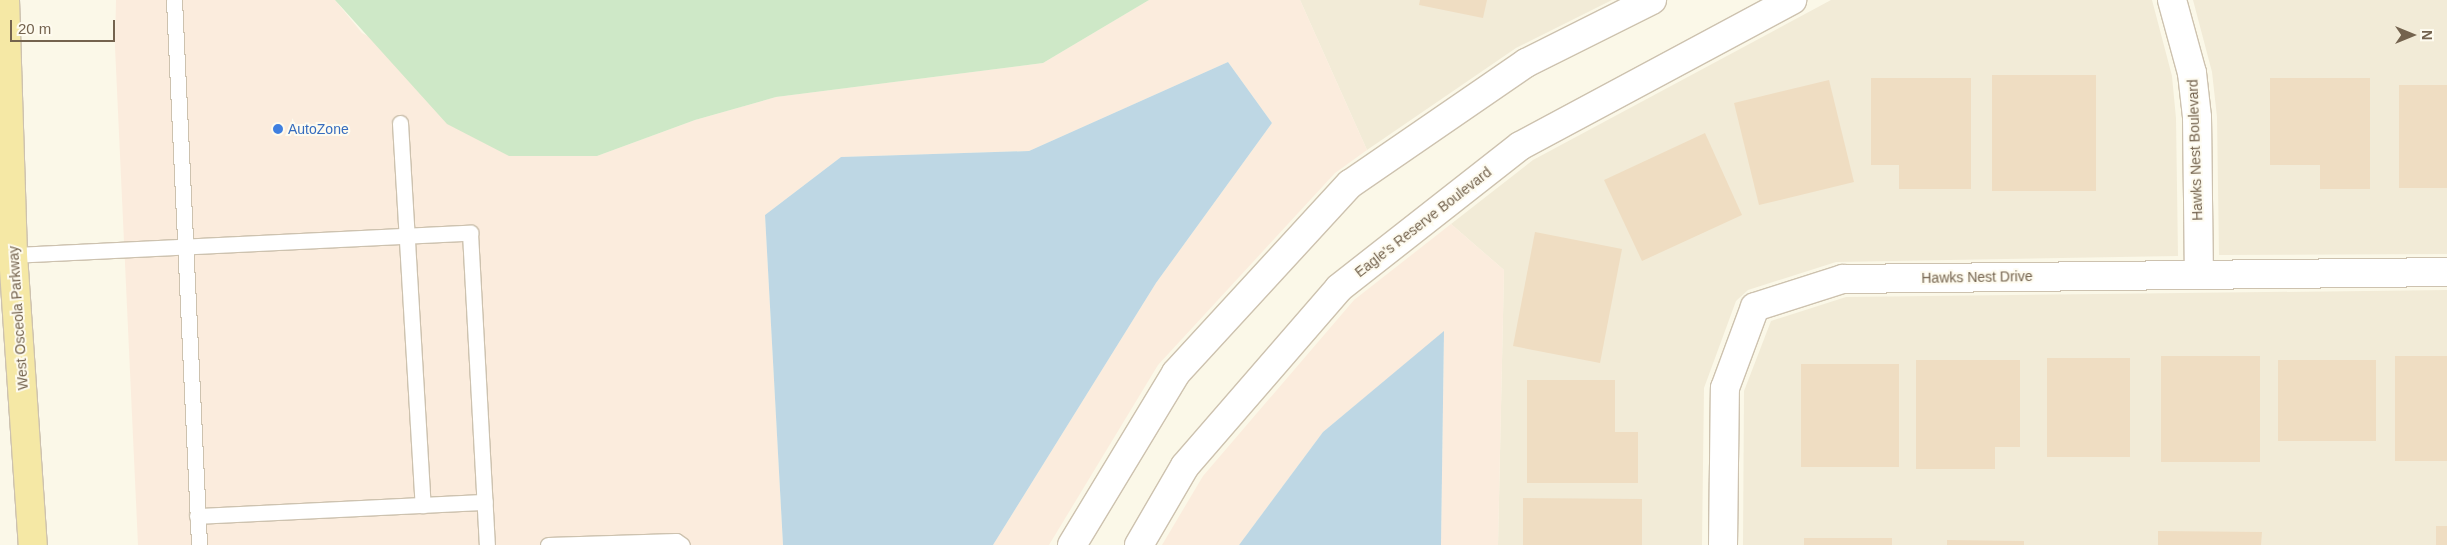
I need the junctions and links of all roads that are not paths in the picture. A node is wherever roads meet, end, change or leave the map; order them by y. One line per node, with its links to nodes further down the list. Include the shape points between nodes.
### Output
1 (5, 0): 9 (main road, West Osceola Parkway)
2 (174, 0): 8 (lane)
3 (1652, 0): 21 (street, via 1526,63 1350,184 1176,373)
4 (1792, 0): 22 (street, Eagle's Reserve Boulevard, via 1520,146 1339,288 1185,466)
5 (2172, 0): 11 (street, Hawks Nest Boulevard, via 2192,73 2197,117)
6 (400, 122): 7 (lane)
7 (408, 236): 8 (lane); 12 (lane, via 470,233); 13 (lane)
8 (184, 246): 9 (lane); 14 (lane)
9 (13, 255): 15 (main road, West Osceola Parkway)
10 (2447, 272): 11 (street, Hawks Nest Drive)
11 (2199, 273): 23 (street, Hawks Nest Drive, via 1843,279 1755,307 1725,388)
12 (485, 502): 13 (lane); 17 (lane)
13 (423, 505): 14 (lane)
14 (197, 516): 16 (lane)
15 (33, 545)
16 (199, 545)
17 (487, 545)
18 (548, 545): 19 (lane)
19 (570, 545): 20 (lane, via 676,541)
20 (682, 545)
21 (1072, 545)
22 (1139, 545)
23 (1723, 545)

